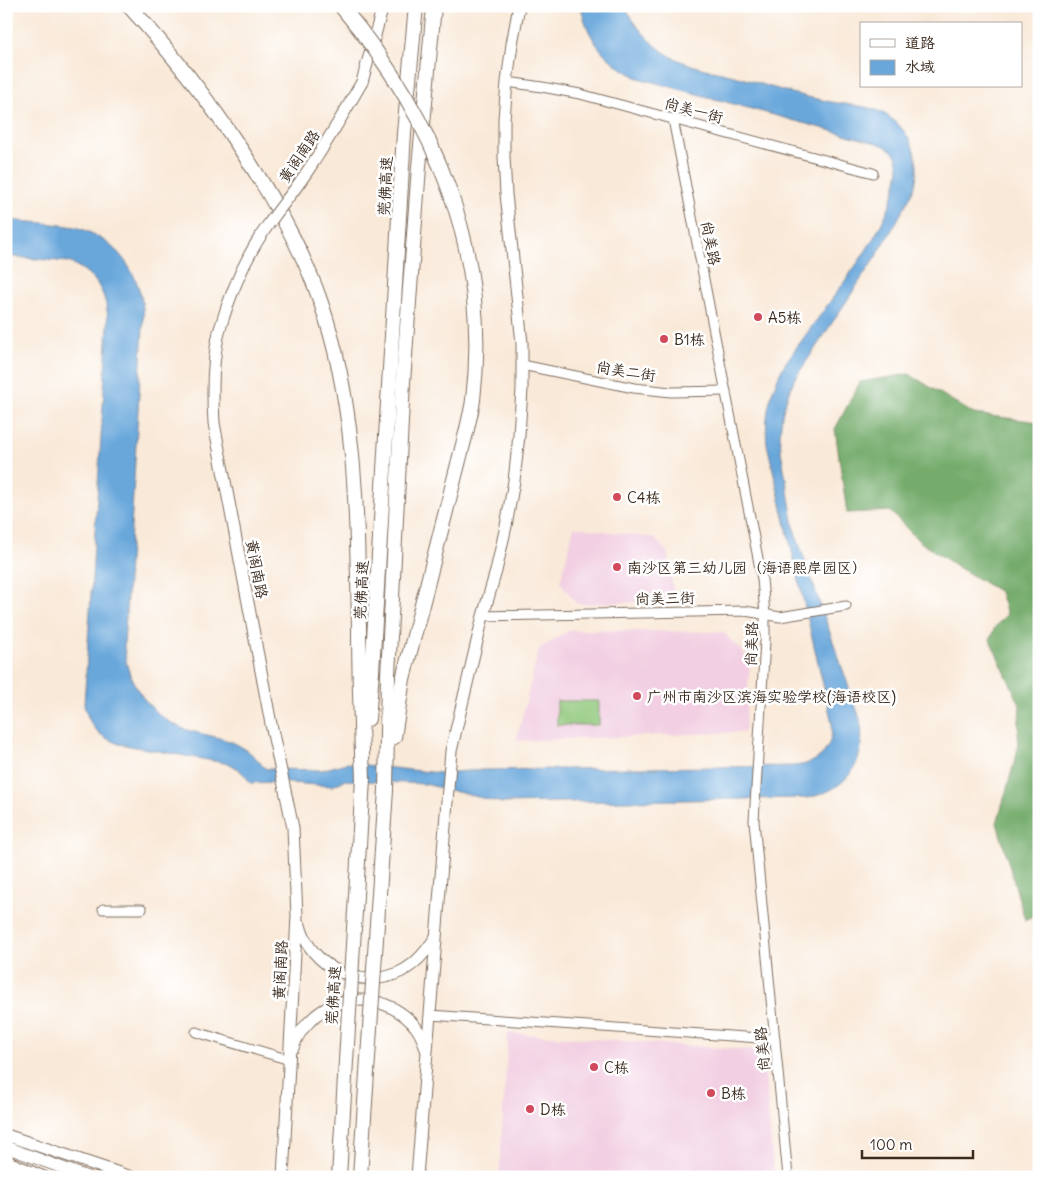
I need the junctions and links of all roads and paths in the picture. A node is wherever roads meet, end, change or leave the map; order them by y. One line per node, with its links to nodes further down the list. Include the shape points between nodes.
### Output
1 (129, 6): 15 (highway, via 208,102 252,166 309,271 337,363 354,465)
2 (341, 6): 16 (highway, bridge, via 399,85 443,171 466,243 476,332 473,400 403,679)
3 (383, 6): 19 (main road, 黄阁南路, bridge, via 362,82 315,160 268,224 236,283 219,332 213,370 214,423 293,828)
4 (416, 6): 15 (highway, 莞佛高速, bridge)
5 (434, 6): 16 (highway, 莞佛高速, bridge, via 403,382 388,675)
6 (519, 6): 7 (main road)
7 (507, 82): 8 (street, 尚美一街, via 580,94); 10 (main road, via 504,157)
8 (673, 119): 9 (street, 尚美一街); 11 (street, 尚美路)
9 (873, 173)
10 (522, 365): 11 (street, 尚美二街, via 634,388); 14 (main road, via 514,481 496,571)
11 (726, 391): 13 (street, 尚美路, via 760,564)
12 (846, 606): 13 (street, 尚美三街, via 780,617)
13 (765, 614): 14 (street, 尚美三街, via 745,611); 23 (street, 尚美路, via 754,821)
14 (483, 616): 20 (main road, via 451,751)
15 (366, 671): 38 (highway, 莞佛高速, bridge, via 363,779)
16 (386, 790): 39 (highway, 莞佛高速, bridge)
17 (103, 908): 18 (street)
18 (142, 909)
19 (298, 916): 20 (main road, via 309,947 320,960 350,977 384,978 400,972 414,964); 25 (main road, 黄阁南路)
20 (436, 937): 21 (main road)
21 (430, 1014): 23 (street); 24 (main road)
22 (196, 1032): 25 (street)
23 (775, 1039): 40 (street, 尚美路)
24 (427, 1053): 25 (main road, via 422,1036 398,1011 382,1003 347,1000 330,1006 303,1028 294,1043); 30 (main road)
25 (290, 1060): 29 (main road, 黄阁南路)
26 (6, 1136): 35 (main road)
27 (6, 1147): 34 (main road)
28 (6, 1161): 33 (main road)
29 (284, 1161): 36 (main road); 37 (main road, 黄阁南路)
30 (418, 1173)
31 (6, 1175): 32 (main road)
32 (11, 1177)
33 (44, 1177)
34 (86, 1177)
35 (131, 1177)
36 (275, 1177)
37 (283, 1177)
38 (339, 1177)
39 (360, 1177)
40 (788, 1177)

